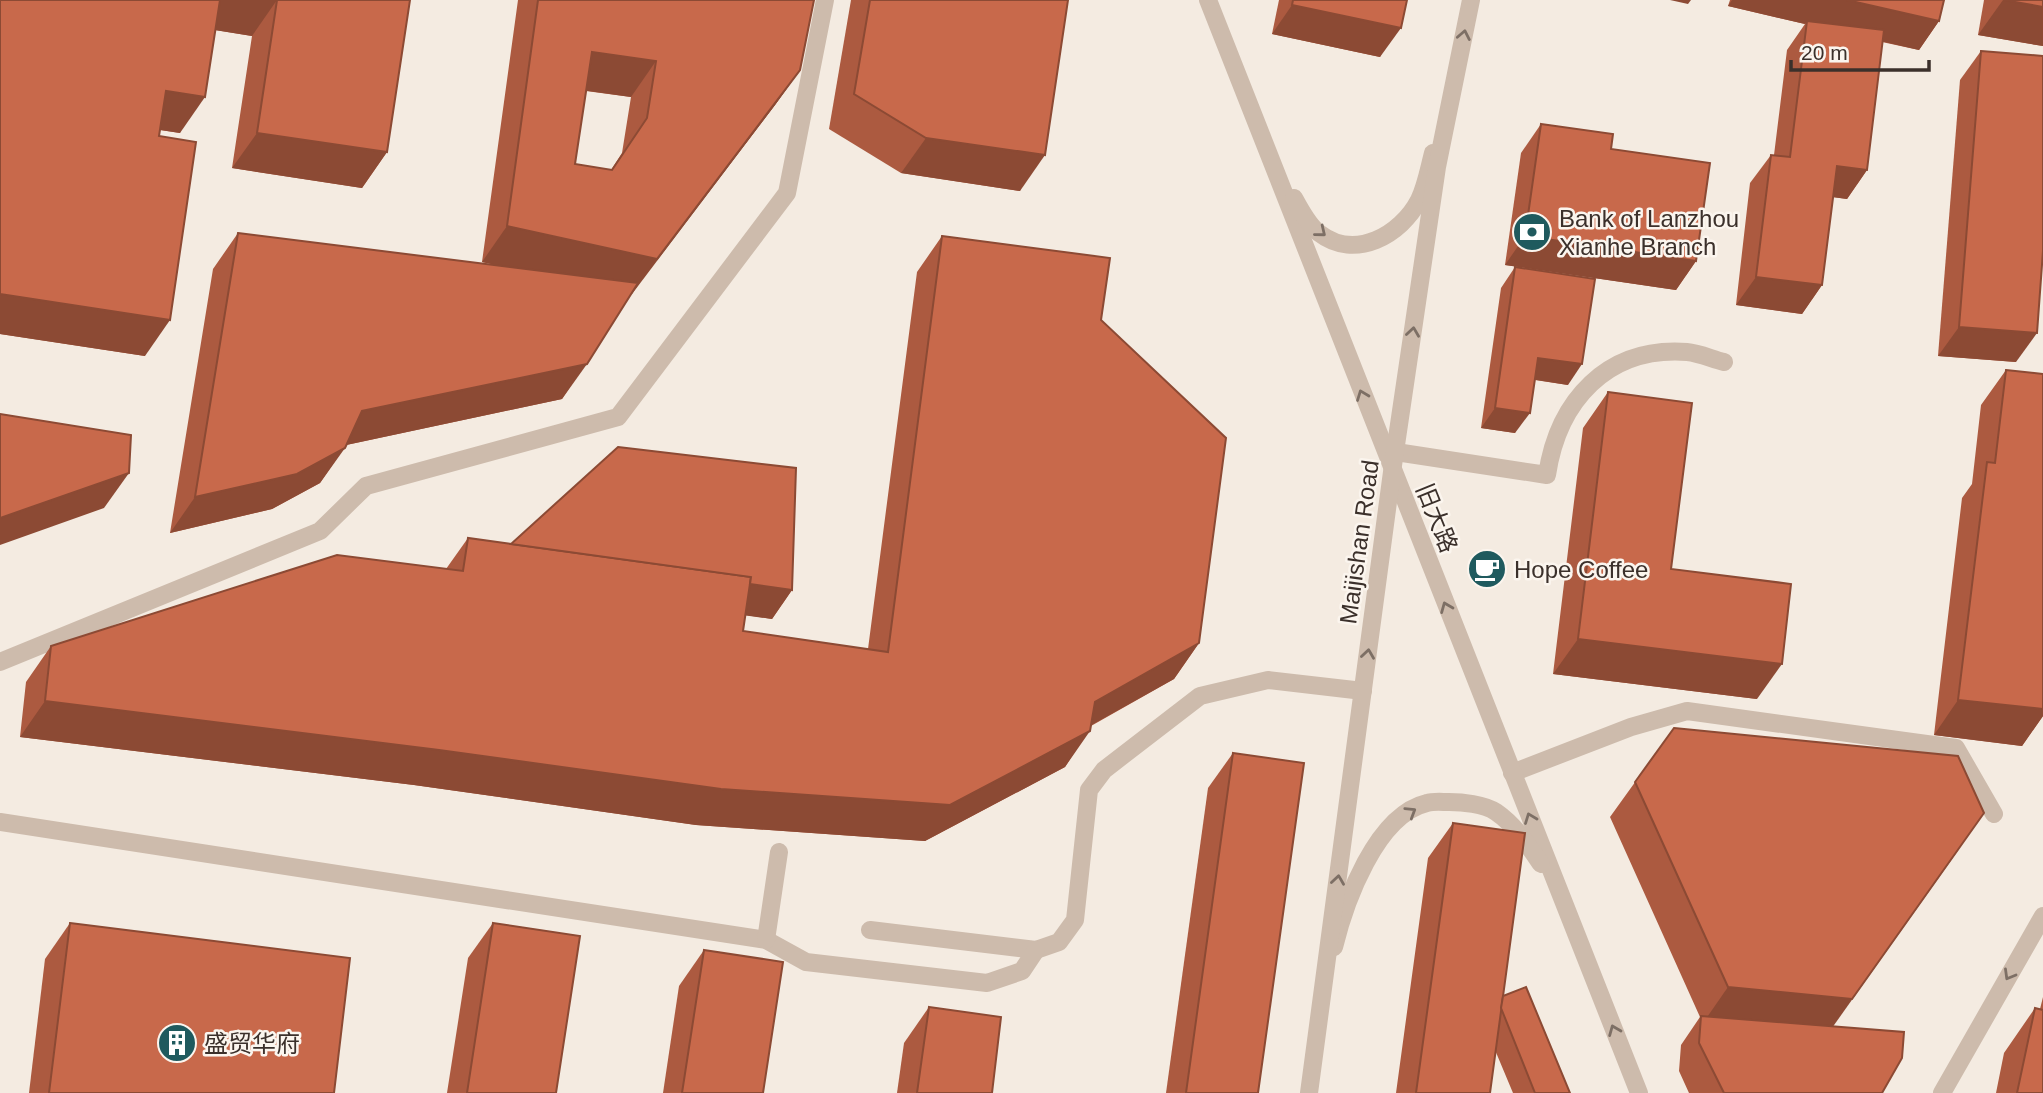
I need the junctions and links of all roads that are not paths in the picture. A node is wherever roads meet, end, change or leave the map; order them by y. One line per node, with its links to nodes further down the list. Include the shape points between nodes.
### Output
1 (825, 0): 9 (street, via 787,193 618,417 366,486 320,531)
2 (1208, 0): 5 (street, 旧大路)
3 (1471, 0): 4 (street, Maijishan Road, one-way to 3)
4 (1457, 72): 5 (street, one-way to 4, via 1319,233 1354,246 1375,242 1400,227 1420,200); 7 (street, Maijishan Road, one-way to 4, via 1437,167)
5 (1269, 156): 8 (street, 旧大路, one-way to 5)
6 (1724, 362): 7 (street, via 1688,352 1651,354 1615,365 1585,387 1563,418 1547,475)
7 (1396, 452): 8 (street, Maijishan Road)
8 (1392, 472): 10 (street, Maijishan Road, one-way to 8); 11 (street, 旧大路, one-way to 8)
9 (0, 662)
10 (1363, 691): 19 (street, via 1268,680 1200,696 1104,770 1089,790 1075,920 1059,942); 20 (street, Maijishan Road, one-way to 10)
11 (1512, 772): 12 (street, via 1687,711 1956,748); 16 (street, 旧大路, one-way to 11)
12 (1994, 814)
13 (0, 822): 18 (street)
14 (779, 852): 18 (street)
15 (2043, 916): 23 (street, one-way to 23)
16 (1573, 927): 20 (street, one-way to 16, via 1348,900 1371,852 1397,821 1426,803 1460,802 1493,810 1515,827 1544,867); 22 (street, 旧大路, one-way to 16)
17 (870, 930): 19 (street)
18 (766, 940): 19 (street, via 806,962 987,984 1022,971)
19 (1036, 950)
20 (1321, 1001): 21 (street, Maijishan Road)
21 (1309, 1093)
22 (1639, 1093)
23 (1942, 1093)

